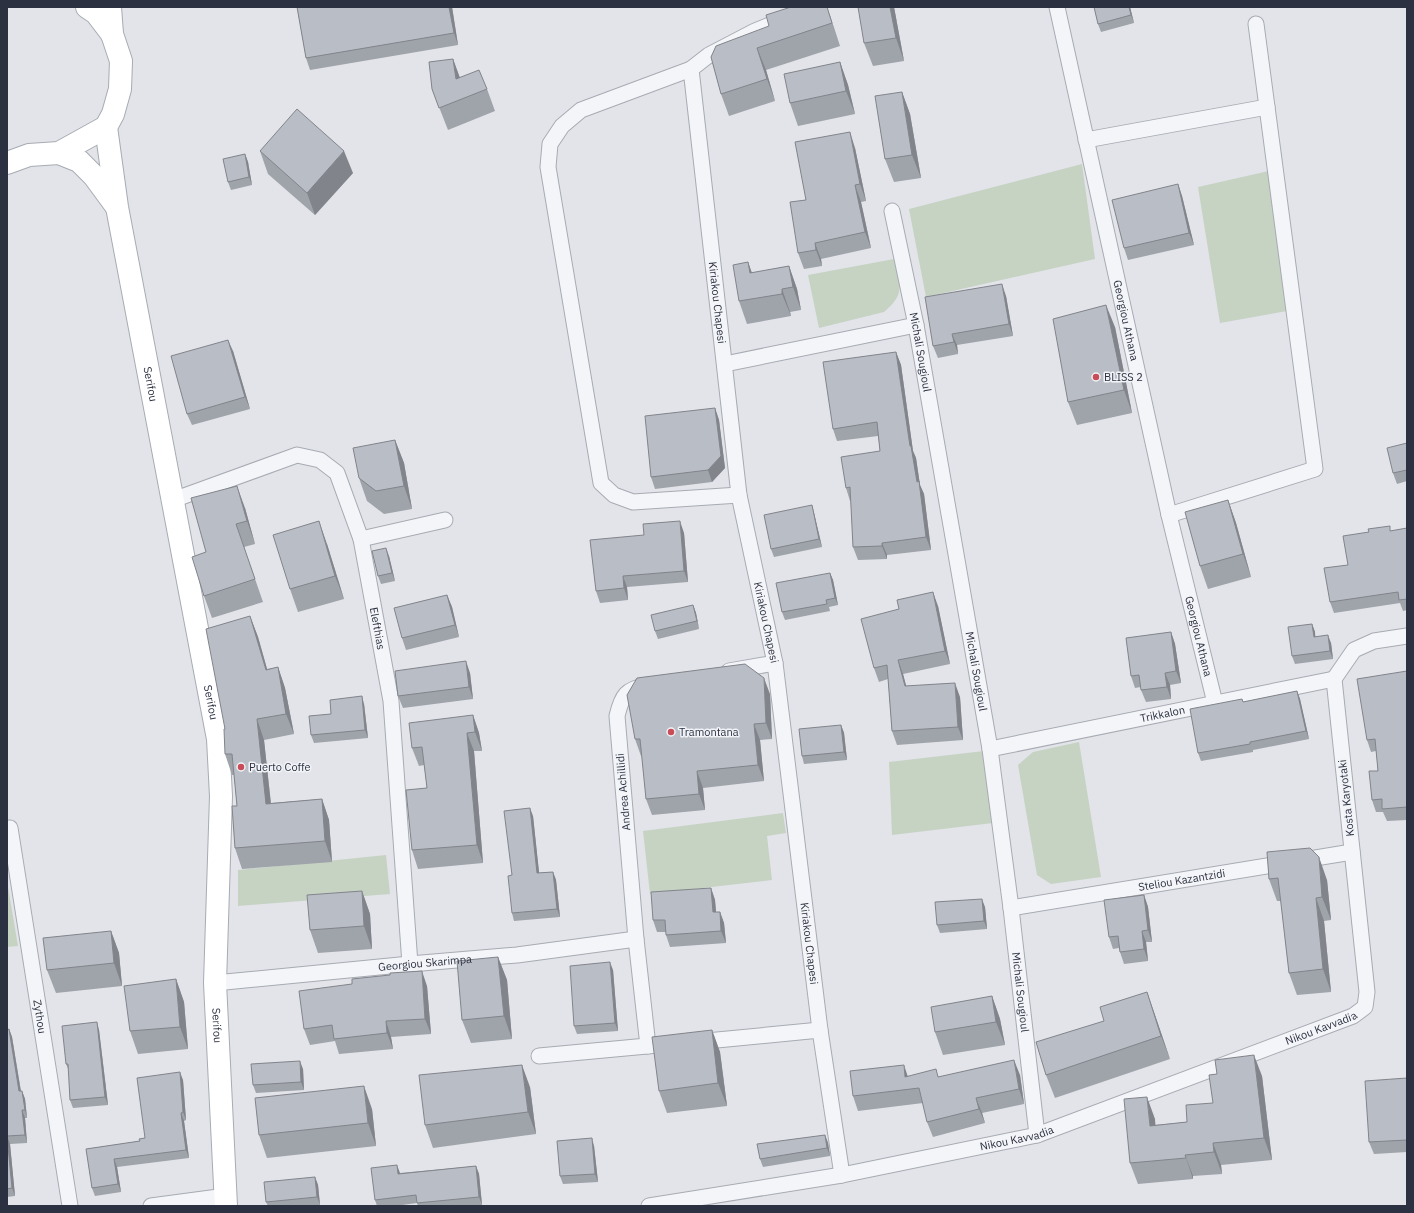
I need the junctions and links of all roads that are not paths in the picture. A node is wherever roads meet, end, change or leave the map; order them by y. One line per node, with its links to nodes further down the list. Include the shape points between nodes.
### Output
1 (87, 7): 6 (street, via 96,13)
2 (110, 7): 6 (street)
3 (814, 7): 7 (street, via 755,31 710,55)
4 (1057, 7): 10 (street, Georgiou Athana)
5 (1256, 24): 8 (street)
6 (112, 34): 9 (street, via 121,61 120,89 113,114)
7 (691, 69): 18 (street, Kiriakou Chapesi); 19 (street, via 581,110 562,126 550,144 548,167 602,483 614,495 632,502)
8 (1267, 107): 10 (street); 21 (street, via 1315,469)
9 (106, 127): 12 (street); 15 (street, Serifou)
10 (1086, 140): 21 (street, Georgiou Athana)
11 (7, 149): 13 (street)
12 (59, 153): 13 (street); 15 (street, Serifou, via 79,161 94,176)
13 (29, 155): 14 (street)
14 (7, 163)
15 (117, 207): 20 (street, Serifou)
16 (892, 211): 17 (street, Michali Sougioul)
17 (916, 325): 18 (street); 30 (street, Michali Sougioul)
18 (725, 364): 19 (street, Kiriakou Chapesi)
19 (739, 495): 25 (street, Kiriakou Chapesi)
20 (173, 500): 23 (street, Elefthias, via 297,455 320,460 337,473); 36 (street, Serifou, via 218,739 221,796)
21 (1168, 515): 29 (street, Georgiou Athana)
22 (445, 520): 23 (street)
23 (361, 539): 35 (street, Elefthias, via 392,701)
24 (1407, 636): 27 (street, via 1374,641 1354,650)
25 (775, 662): 26 (street); 38 (street, Kiriakou Chapesi)
26 (713, 673)
27 (1334, 679): 29 (street, Trikkalon); 32 (street, Kosta Karyotaki)
28 (666, 682): 34 (street, Andrea Achillidi, via 634,687 621,698 617,716)
29 (1215, 703): 30 (street, Trikkalon)
30 (990, 749): 33 (street, Michali Sougioul)
31 (10, 828): 44 (street, Zythou)
32 (1352, 852): 33 (street, Steliou Kazantzidi); 37 (street, Kosta Karyotaki, via 1367,992)
33 (1011, 908): 41 (street, Michali Sougioul)
34 (636, 939): 35 (street, Georgiou Skarimpa, via 516,955); 39 (street, Andrea Achillidi)
35 (410, 964): 36 (street, Georgiou Skarimpa)
36 (215, 983): 43 (street, Serifou)
37 (1365, 1007): 41 (street, Nikou Kavvadia, via 1353,1016)
38 (820, 1030): 39 (street); 42 (street, Kiriakou Chapesi)
39 (648, 1046): 40 (street)
40 (539, 1056)
41 (1037, 1135): 42 (street, Nikou Kavvadia)
42 (842, 1175): 46 (street, Nikou Kavvadia)
43 (226, 1201): 45 (street)
44 (70, 1206)
45 (151, 1206)
46 (649, 1206)

